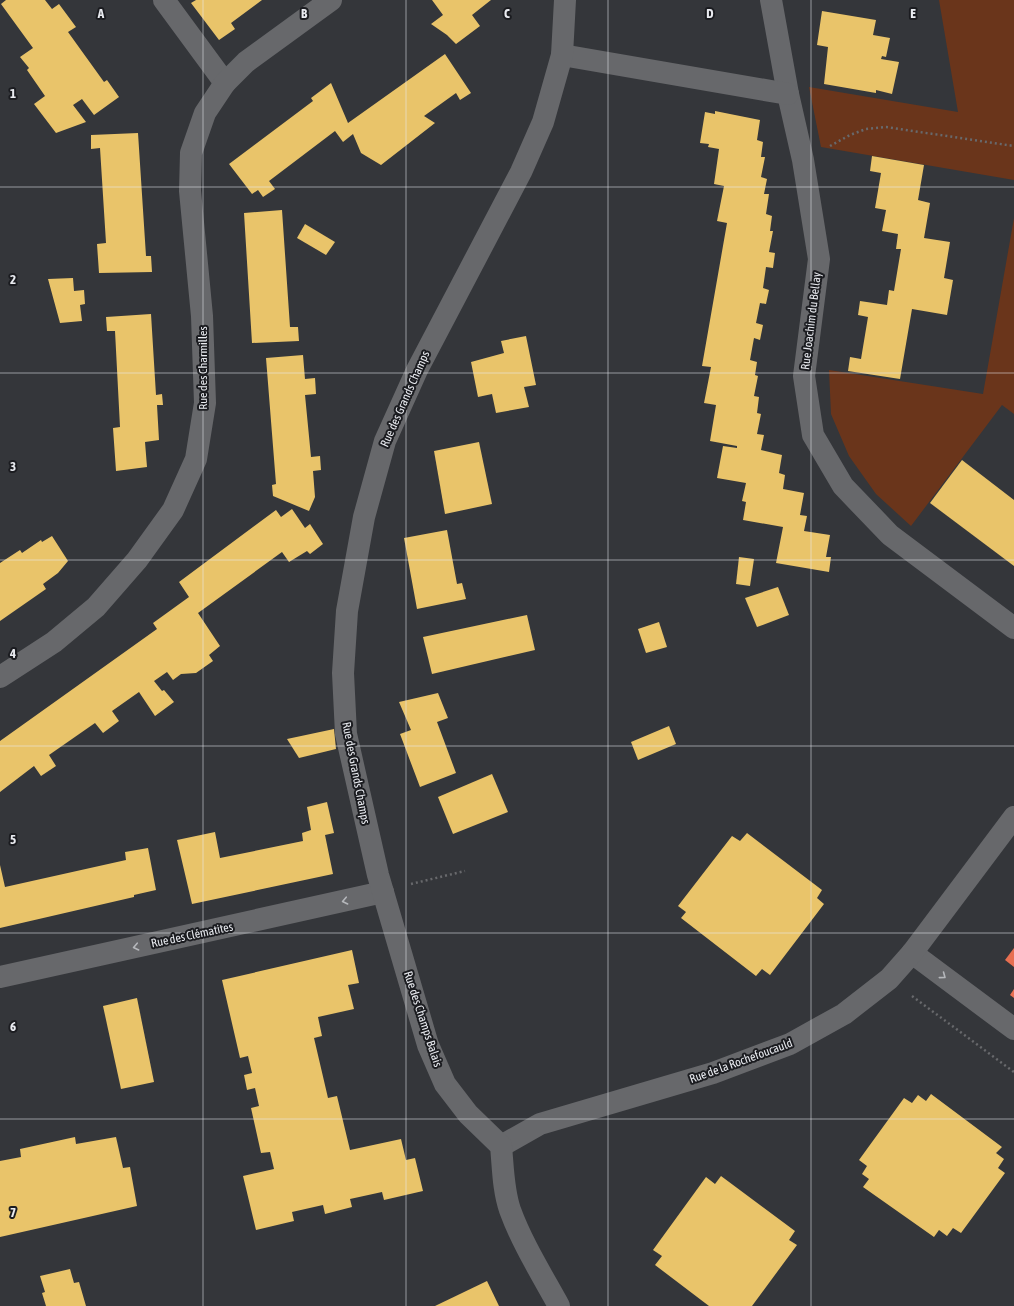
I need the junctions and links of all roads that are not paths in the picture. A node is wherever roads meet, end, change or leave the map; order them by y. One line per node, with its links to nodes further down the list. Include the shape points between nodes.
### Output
1 (164, 0): 6 (street)
2 (331, 0): 6 (street, Rue des Charmilles, via 246,62)
3 (565, 0): 5 (street, Rue des Grands Champs)
4 (771, 0): 7 (street, Rue Joachim du Bellay)
5 (562, 55): 7 (street); 11 (street, Rue des Grands Champs, via 543,122 522,172 416,370 385,441 364,517 347,611 343,673 346,734)
6 (226, 83): 9 (street, Rue des Charmilles, via 205,113 192,153 190,191 202,316 204,403 196,459 173,510 137,560 96,607 54,642)
7 (788, 94): 8 (street, Rue Joachim du Bellay, via 804,160 819,259 804,376 813,435 843,486 890,535)
8 (1014, 628)
9 (0, 678)
10 (1014, 818): 12 (street, Rue de la Rochefoucauld)
11 (381, 884): 13 (street, Rue des Clématites, one-way to 13); 15 (street, Rue des Champs Balais, via 428,1045 445,1084 468,1114)
12 (912, 953): 14 (street, one-way to 14); 15 (street, Rue de la Rochefoucauld, via 889,979 844,1014 790,1044 713,1074 540,1124)
13 (0, 977)
14 (1014, 1029)
15 (501, 1146): 16 (street, via 510,1209 530,1254)
16 (559, 1306)

